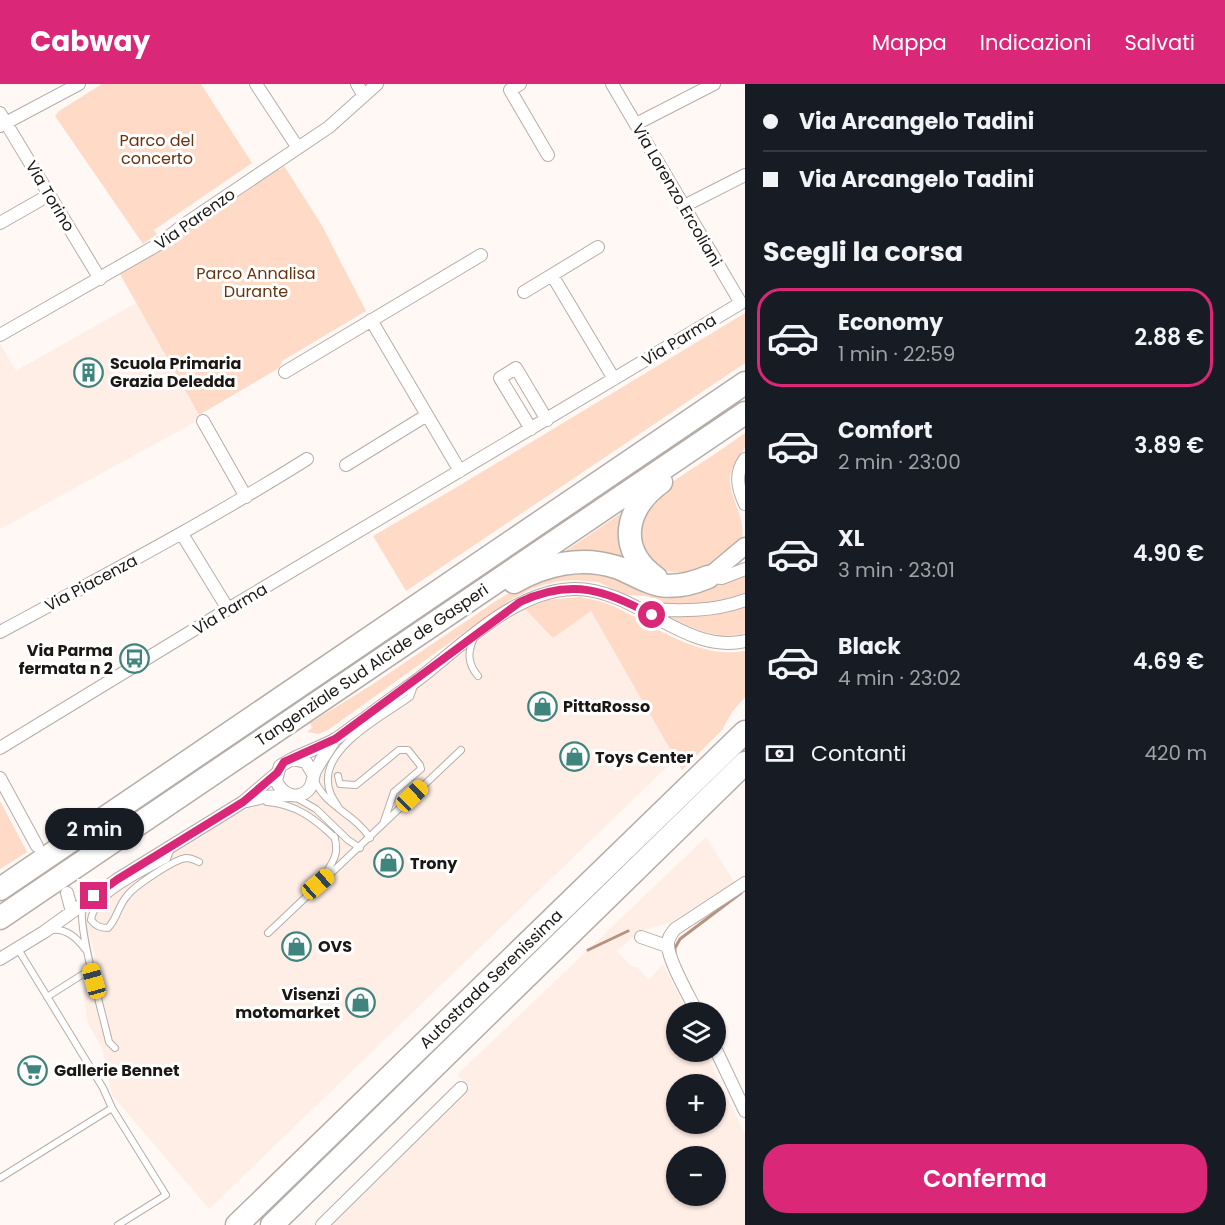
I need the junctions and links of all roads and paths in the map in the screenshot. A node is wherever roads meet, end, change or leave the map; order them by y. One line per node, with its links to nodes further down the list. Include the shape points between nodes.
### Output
1 (79, 84): 9 (street)
2 (256, 84): 11 (street)
3 (357, 84): 8 (street)
4 (377, 84): 8 (street, Via Parenzo)
5 (520, 84): 12 (street, via 510,90)
6 (612, 84): 10 (street, Via Lorenzo Ercoliani)
7 (714, 84): 10 (street)
8 (364, 96): 11 (street, Via Parenzo)
9 (2, 121): 14 (street, Via Torino)
10 (636, 124): 15 (street, Via Lorenzo Ercoliani)
11 (298, 148): 20 (street, Via Parenzo, via 159,244)
12 (548, 155)
13 (745, 175): 15 (street)
14 (49, 195): 16 (street); 20 (street, Via Torino)
15 (684, 206): 22 (street, Via Lorenzo Ercoliani)
16 (0, 223)
17 (598, 247): 19 (street)
18 (481, 255): 23 (street)
19 (552, 275): 21 (street); 26 (street)
20 (100, 279): 24 (street, Via Parenzo)
21 (524, 292)
22 (742, 299): 26 (street, Via Parma)
23 (371, 320): 25 (street); 29 (street)
24 (0, 335)
25 (285, 372)
26 (614, 379): 30 (street, Via Parma)
27 (745, 383): 81 (highway, Tangenziale Sud Alcide de Gasperi)
28 (745, 413): 33 (highway, Tangenziale Sud Alcide de Gasperi)
29 (427, 415): 36 (street); 37 (street)
30 (547, 420): 32 (street, Via Parma); 32 (street, via 516,368 500,378)
31 (203, 421): 38 (street)
32 (531, 429): 37 (street, Via Parma)
33 (721, 429): 44 (highway, via 688,463 645,495 634,513 630,534 634,554 642,567); 46 (highway, Tangenziale Sud Alcide de Gasperi)
34 (307, 459): 38 (street, Via Piacenza)
35 (745, 459): 39 (street, via 738,480)
36 (346, 465)
37 (460, 471): 47 (street, Via Parma)
38 (246, 497): 40 (street, Via Piacenza)
39 (745, 503)
40 (182, 534): 47 (street); 49 (street, Via Piacenza)
41 (745, 549): 43 (main road, via 727,570)
42 (745, 569): 43 (street, via 722,578)
43 (708, 577): 44 (highway, via 684,585)
44 (664, 584): 46 (highway, via 652,584 606,564 572,563 537,570 480,602)
45 (745, 600): 48 (street, via 688,610)
46 (459, 605): 85 (highway, Tangenziale Sud Alcide de Gasperi)
47 (228, 609): 56 (street, Via Parma)
48 (640, 609): 50 (street, via 599,591 554,590 520,602); 51 (street, via 707,640)
49 (0, 632)
50 (475, 635): 52 (lane, via 469,654 471,667); 53 (street)
51 (745, 641)
52 (478, 676)
53 (416, 681): 55 (street); 66 (lane, via 410,697 343,745 334,757 328,782)
54 (745, 732): 103 (highway, Autostrada Serenissima)
55 (335, 739): 58 (street); 62 (street)
56 (0, 748)
57 (461, 750): 69 (lane)
58 (292, 759): 60 (street, via 284,762); 62 (street, via 306,762)
59 (745, 763): 104 (highway, Autostrada Serenissima)
60 (277, 773): 64 (street, via 278,785); 65 (street)
61 (338, 776): 69 (lane, via 340,784 356,785 399,750 408,750 421,769 394,792)
62 (314, 777): 64 (street, via 304,793); 66 (lane, via 320,792)
63 (0, 778): 76 (street)
64 (291, 795): 65 (street); 68 (lane)
65 (243, 802): 67 (street)
66 (339, 808): 73 (lane)
67 (221, 816): 70 (lane, via 268,802 292,807); 75 (street)
68 (327, 819): 71 (lane); 72 (lane)
69 (383, 824): 73 (lane)
70 (322, 826): 71 (lane); 74 (lane)
71 (331, 829): 72 (lane); 74 (lane)
72 (340, 832): 77 (lane)
73 (370, 837): 77 (lane)
74 (335, 838): 80 (lane, via 334,861)
75 (173, 845): 78 (lane, via 167,859 106,896 92,914 95,925 108,928 131,891 179,860); 83 (street)
76 (36, 846)
77 (360, 848): 80 (lane)
78 (199, 862)
79 (745, 883): 89 (street, via 675,929)
80 (318, 884): 87 (lane)
81 (0, 889)
82 (67, 892): 84 (street)
83 (87, 902): 84 (street); 91 (lane, via 81,918)
84 (72, 912): 86 (street)
85 (0, 918)
86 (44, 932): 90 (street); 91 (lane, via 57,929 74,936)
87 (268, 933)
88 (640, 937): 89 (street)
89 (668, 946): 95 (street)
90 (17, 948): 92 (street); 94 (lane)
91 (87, 952): 93 (lane)
92 (0, 959)
93 (91, 969): 94 (lane); 96 (lane, via 109,1042)
94 (47, 997): 99 (lane)
95 (692, 1002)
96 (115, 1048)
97 (722, 1062): 100 (street)
98 (460, 1088): 105 (street)
99 (112, 1108): 101 (lane); 102 (lane, via 166,1195)
100 (745, 1111)
101 (0, 1179)
102 (118, 1225)
103 (237, 1225)
104 (272, 1225)
105 (322, 1225)

